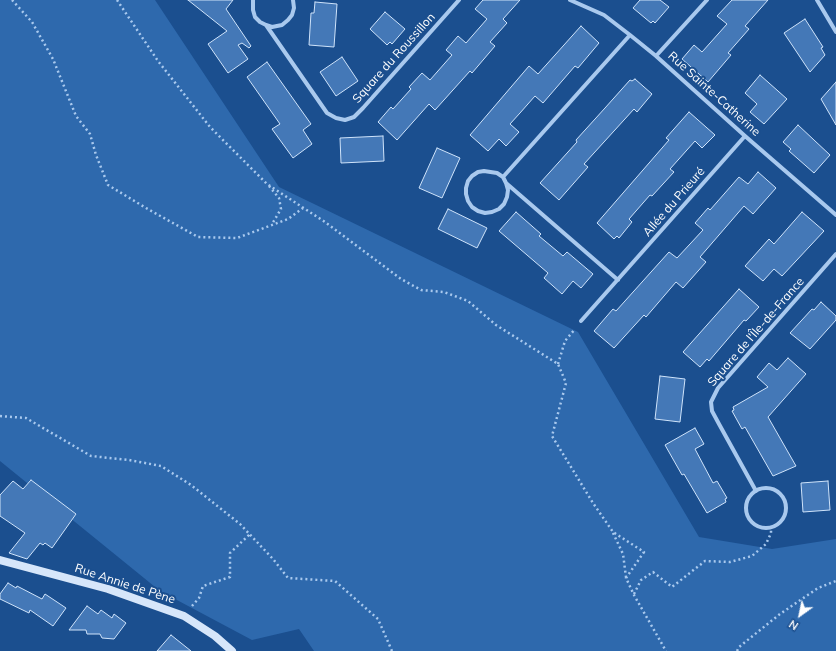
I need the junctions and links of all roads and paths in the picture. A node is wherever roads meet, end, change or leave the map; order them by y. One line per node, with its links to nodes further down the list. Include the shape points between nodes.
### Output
1 (12, 0): 19 (path, via 32,22 54,59 76,116 90,134 108,185 198,237 237,238)
2 (117, 0): 16 (path, via 158,61 210,127)
3 (253, 0): 9 (street, Square du Roussillon, via 255,17)
4 (293, 0): 9 (street, via 294,8 288,20 277,26)
5 (459, 0): 9 (street, Square du Roussillon, via 363,108 354,117 345,120 327,113)
6 (570, 0): 11 (street, Rue Sainte-Catherine, via 604,15)
7 (707, 0): 12 (street)
8 (817, 0): 10 (street)
9 (266, 25)
10 (836, 32)
11 (630, 35): 12 (street, Rue Sainte-Catherine); 14 (street)
12 (656, 56): 13 (street, Rue Sainte-Catherine)
13 (745, 136): 18 (street, Rue Sainte-Catherine); 21 (street, Allée du Prieuré)
14 (502, 178): 15 (street); 15 (street, via 491,171 478,172 472,176 466,188 468,201 472,207 485,213 499,209 507,197)
15 (506, 183): 21 (street)
16 (267, 184): 17 (path); 19 (path, via 279,198 282,209)
17 (303, 208): 19 (path, via 288,219); 23 (path, via 401,279 421,290 444,292 468,301 496,326)
18 (836, 215)
19 (271, 225)
20 (836, 254): 25 (street, Square de l'Île-de-France, via 718,388 711,402 718,424)
21 (618, 280): 22 (street, Allée du Prieuré)
22 (581, 321): 23 (path, via 565,341)
23 (558, 364): 27 (path, via 566,383 552,436)
24 (0, 416): 28 (path, via 26,418 91,456 161,466 191,485)
25 (756, 491): 26 (street, via 748,501 747,514 755,524); 26 (street, via 768,488 784,499 784,518)
26 (771, 527): 32 (path, via 766,544 752,556 730,562 705,561 672,587 653,572 641,580)
27 (613, 532): 30 (path, via 623,554); 30 (path, via 644,552)
28 (250, 534): 33 (path, via 230,553 230,577 203,586 199,598); 35 (path, via 288,578 335,581 378,619)
29 (0, 560): 33 (street, Rue Annie de Pène, via 108,589)
30 (626, 578): 32 (path)
31 (836, 581): 37 (path, via 818,588 780,614 739,647)
32 (634, 595): 36 (path)
33 (184, 616): 34 (street, Rue Annie de Pène, via 215,636)
34 (232, 651)
35 (392, 651)
36 (666, 651)
37 (738, 651)

